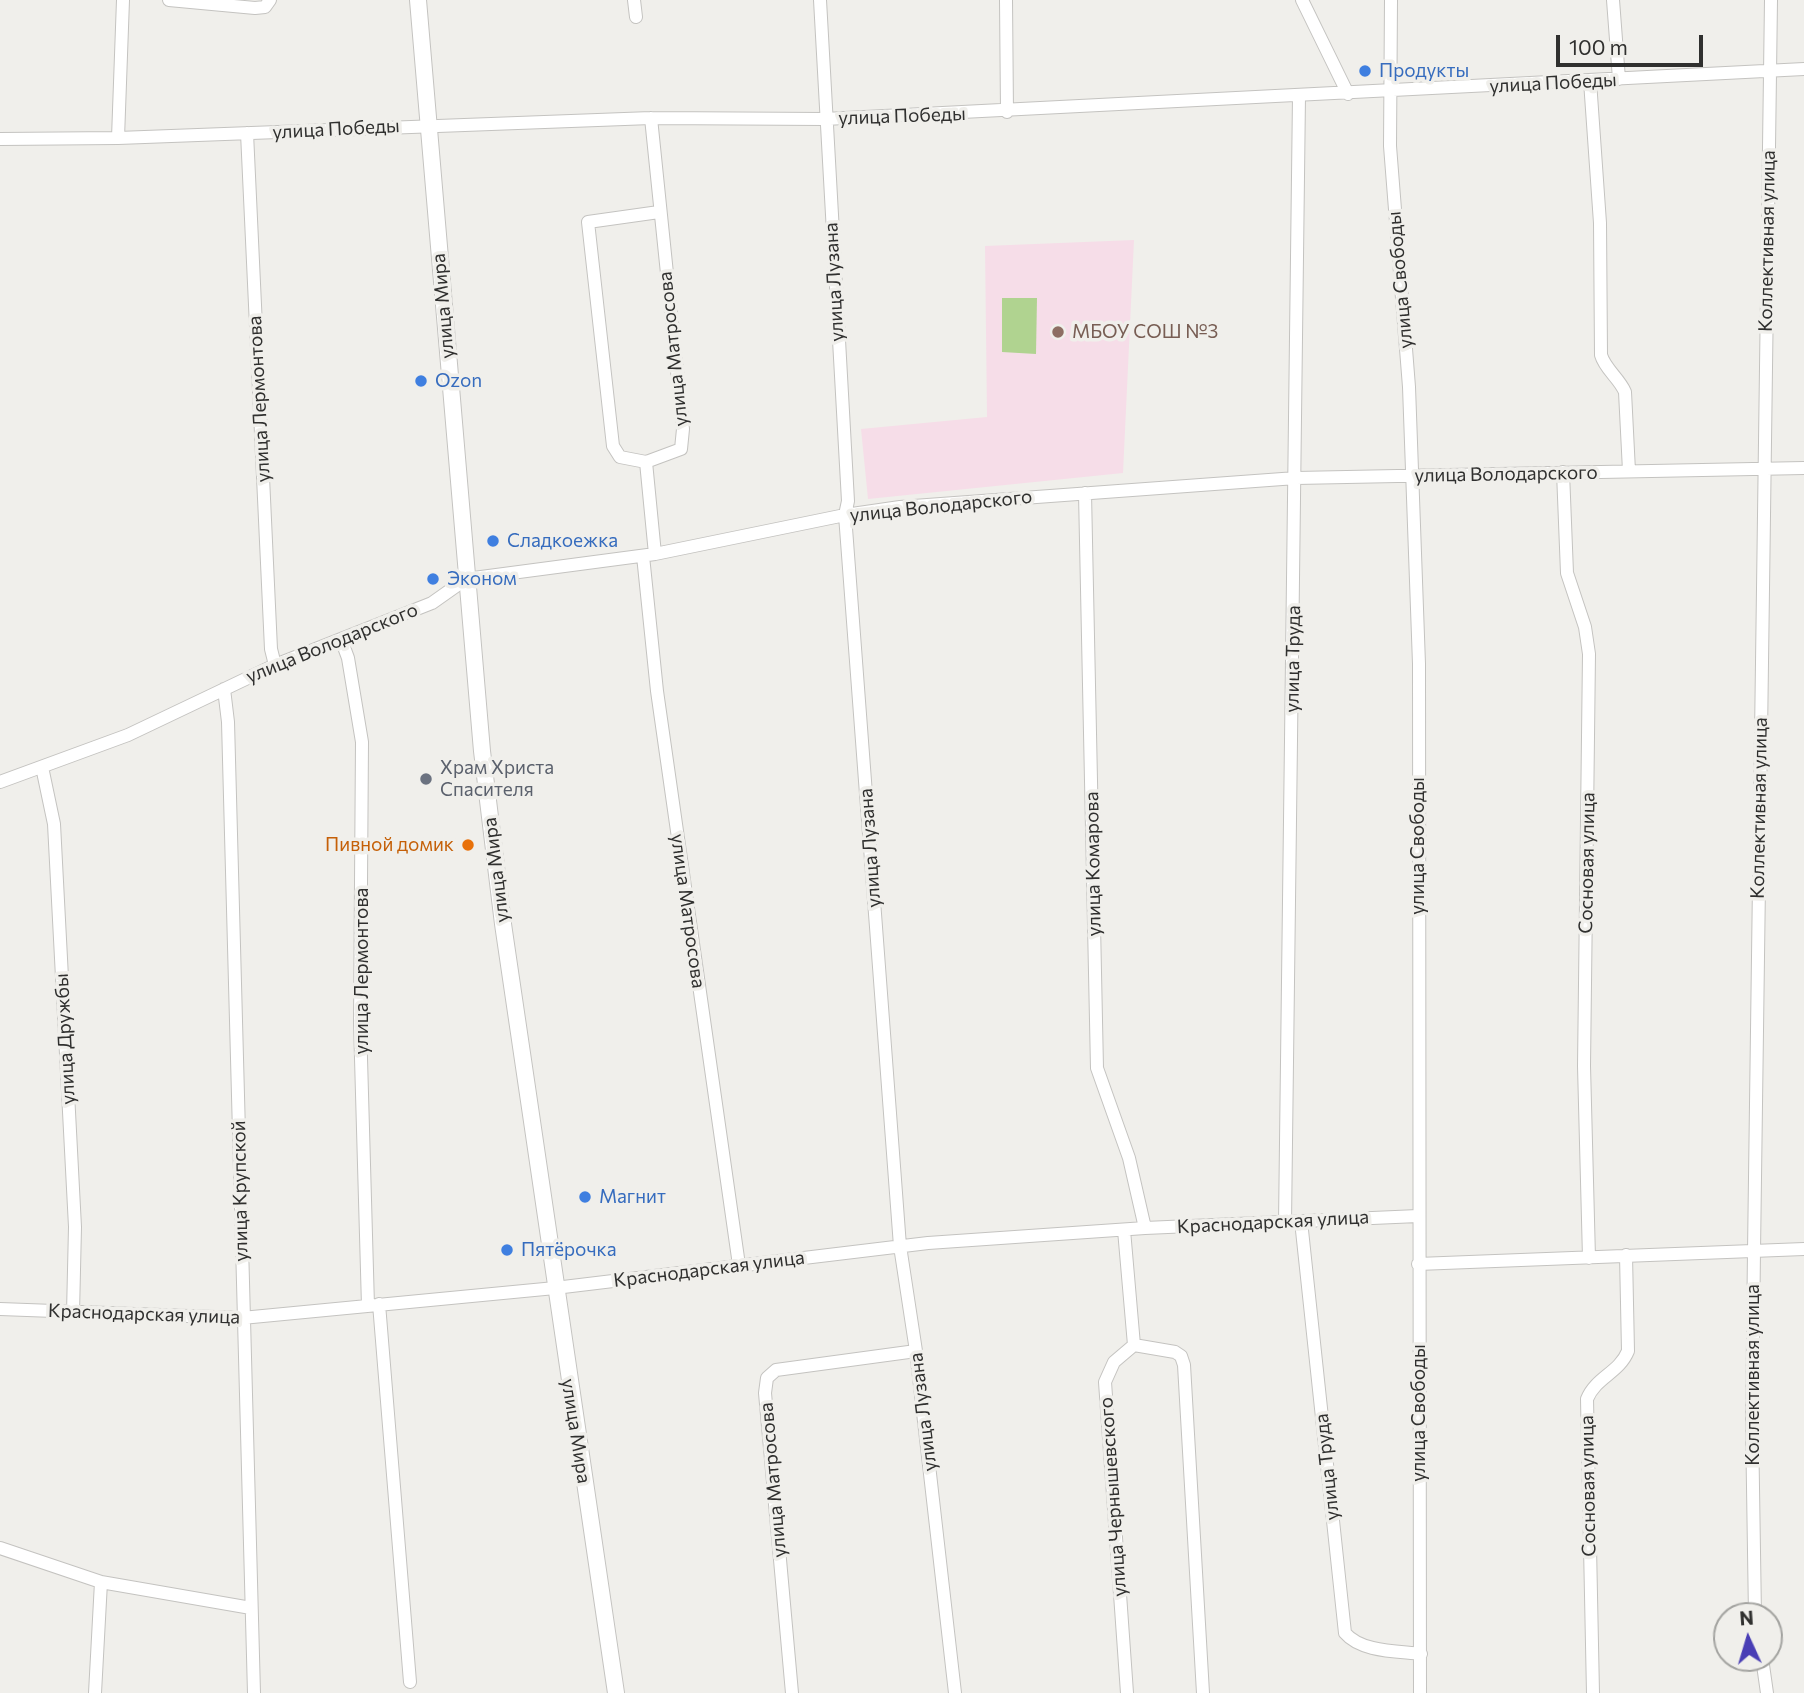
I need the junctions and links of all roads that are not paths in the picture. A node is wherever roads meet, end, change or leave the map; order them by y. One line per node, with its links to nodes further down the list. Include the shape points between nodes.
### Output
1 (122, 0): 25 (street)
2 (169, 0): 3 (street, via 255,8 265,7)
3 (270, 0)
4 (418, 0): 23 (main road, улица Мира)
5 (634, 0): 12 (street)
6 (820, 0): 22 (street, улица Лузана)
7 (1006, 0): 20 (street)
8 (1302, 0): 18 (street)
9 (1391, 0): 17 (street, улица Свободы)
10 (1613, 0): 15 (street)
11 (1771, 0): 14 (street, Коллективная улица)
12 (636, 16)
13 (1804, 69): 14 (street, улица Победы)
14 (1770, 71): 15 (street, улица Победы); 30 (street, Коллективная улица)
15 (1619, 79): 16 (street, улица Победы)
16 (1590, 81): 17 (street, улица Победы); 31 (street, via 1600,223 1601,355 1625,392)
17 (1391, 91): 18 (street, улица Победы); 33 (street, улица Свободы, via 1390,146)
18 (1348, 94): 19 (street, улица Победы)
19 (1299, 96): 20 (street, улица Победы); 34 (street, улица Труда)
20 (1007, 112): 22 (street, улица Победы)
21 (651, 118): 22 (street, улица Победы); 23 (street, улица Победы); 27 (street, улица Матросова)
22 (825, 119): 36 (street, улица Лузана, via 848,501)
23 (427, 124): 24 (street, улица Победы); 38 (main road, улица Мира)
24 (247, 133): 25 (street, улица Победы); 40 (street, улица Лермонтова)
25 (118, 138): 26 (street, улица Победы)
26 (0, 139)
27 (659, 212): 28 (street, улица Матросова, via 681,449); 28 (street, via 588,222 613,446 620,457)
28 (646, 462): 37 (street, улица Матросова)
29 (1804, 468): 30 (street, улица Володарского)
30 (1764, 469): 31 (street, улица Володарского); 51 (street, Коллективная улица)
31 (1629, 471): 32 (street, улица Володарского)
32 (1563, 472): 33 (street, улица Володарского); 53 (street, Сосновая улица, via 1567,573 1589,654 1584,1066)
33 (1413, 476): 34 (street, улица Володарского); 44 (street, улица Свободы, via 1419,664)
34 (1296, 478): 35 (street, улица Володарского); 46 (street, улица Труда)
35 (1085, 493): 36 (street, улица Володарского); 47 (street, улица Комарова, via 1097,1068 1129,1158)
36 (845, 515): 37 (street, улица Володарского); 49 (street, улица Лузана)
37 (649, 555): 38 (street, улица Володарского); 55 (street, улица Матросова, via 659,704)
38 (466, 579): 39 (street, улица Володарского, via 432,603); 56 (main road, улица Мира, via 503,924)
39 (341, 639): 40 (street, улица Володарского); 57 (street, улица Лермонтова, via 362,741 360,1023)
40 (275, 665): 41 (street, улица Володарского)
41 (224, 690): 42 (street, улица Володарского, via 128,735); 60 (street, улица Крупской, via 237,1002)
42 (41, 767): 43 (street, улица Володарского); 59 (street, улица Дружбы, via 54,824 75,1227)
43 (0, 782)
44 (1418, 1216): 45 (street, Краснодарская улица); 54 (street, улица Свободы)
45 (1301, 1221): 46 (street, Краснодарская улица); 67 (street, улица Труда, via 1345,1633 1352,1642)
46 (1285, 1222): 47 (street, Краснодарская улица)
47 (1145, 1228): 48 (street, Краснодарская улица)
48 (1124, 1230): 49 (street, Краснодарская улица); 61 (street)
49 (900, 1246): 55 (street, Краснодарская улица); 62 (street, улица Лузана)
50 (1804, 1250): 51 (street)
51 (1754, 1251): 52 (street); 65 (street, Коллективная улица)
52 (1626, 1255): 53 (street); 78 (street, Сосновая улица, via 1628,1352 1622,1366 1592,1386 1587,1399)
53 (1589, 1258): 54 (street)
54 (1418, 1264): 67 (street, улица Свободы)
55 (739, 1265): 56 (street, Краснодарская улица)
56 (555, 1288): 57 (street, Краснодарская улица); 72 (main road, улица Мира)
57 (373, 1305): 60 (street, Краснодарская улица); 69 (street, улица Лермонтова)
58 (0, 1310): 59 (street, Краснодарская улица)
59 (73, 1313): 60 (street, Краснодарская улица)
60 (242, 1318): 66 (street, улица Крупской)
61 (1134, 1345): 75 (street, улица Чернышевского, via 1114,1362 1105,1382); 76 (street, via 1175,1352 1184,1365)
62 (916, 1351): 73 (street, улица Матросова, via 776,1370 767,1378); 74 (street, улица Лузана)
63 (0, 1548): 64 (street)
64 (101, 1582): 66 (street); 70 (street)
65 (1755, 1602)
66 (251, 1608): 71 (street, улица Крупской)
67 (1421, 1654): 77 (street, улица Свободы)
68 (1764, 1672): 79 (street)
69 (410, 1682)
70 (95, 1693)
71 (254, 1693)
72 (616, 1693)
73 (792, 1693)
74 (955, 1693)
75 (1127, 1693)
76 (1203, 1693)
77 (1420, 1693)
78 (1593, 1693)
79 (1767, 1693)

